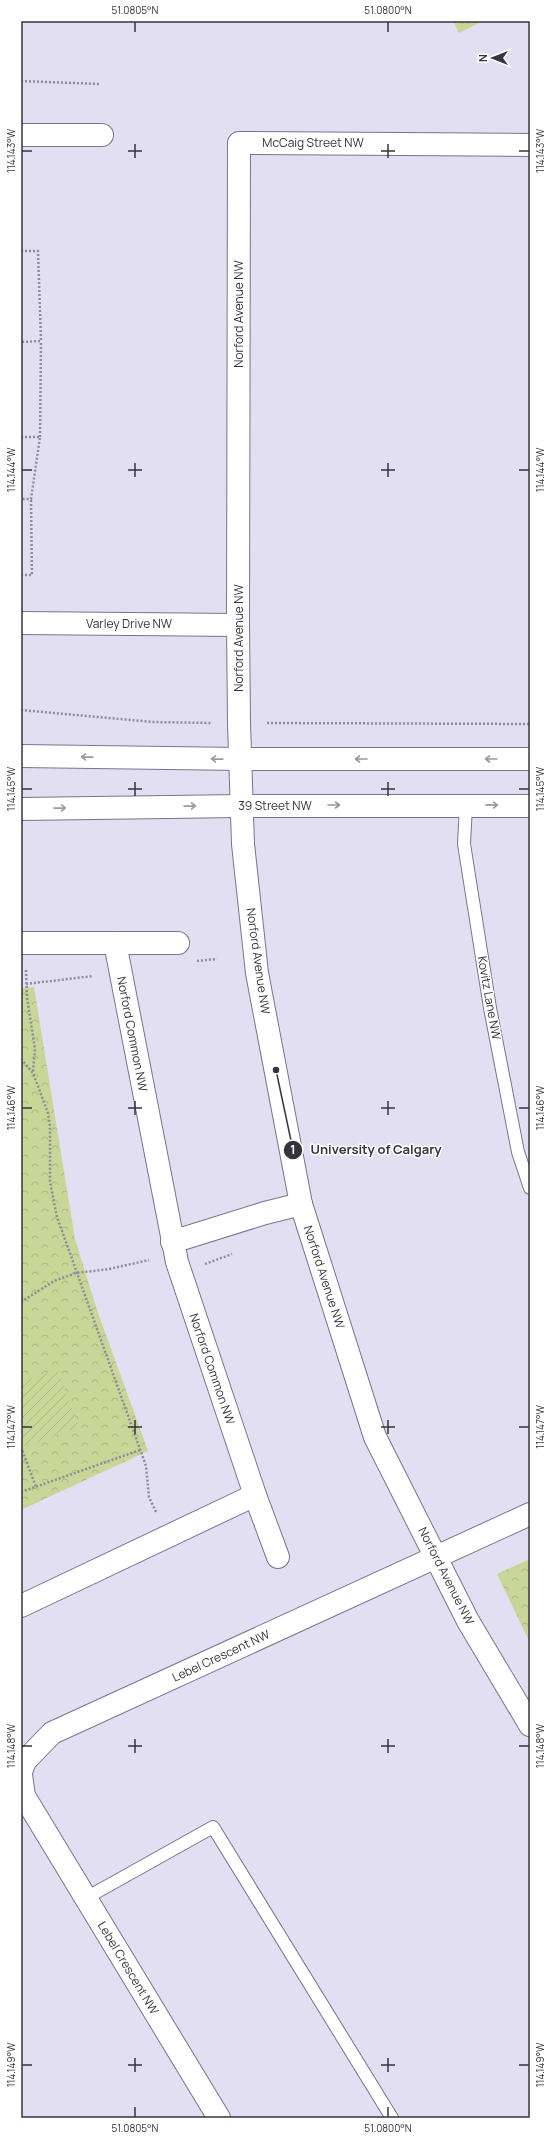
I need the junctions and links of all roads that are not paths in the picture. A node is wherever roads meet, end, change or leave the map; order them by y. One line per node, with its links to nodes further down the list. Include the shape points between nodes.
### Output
1 (21, 135): 2 (street)
2 (102, 135)
3 (239, 143): 4 (street, McCaig Street NW); 6 (street, Norford Avenue NW)
4 (530, 144)
5 (21, 623): 6 (street, Varley Drive NW)
6 (238, 625): 8 (street, Norford Avenue NW)
7 (21, 756): 8 (street, one-way to 7)
8 (240, 759): 9 (street, one-way to 8); 11 (street, Norford Avenue NW)
9 (530, 759)
10 (466, 805): 11 (street, 39 Street NW, one-way to 10); 12 (street, 39 Street NW, one-way to 12); 17 (lane, Kovitz Lane NW, via 464,844 490,1008 518,1152)
11 (242, 806): 13 (street, 39 Street NW, one-way to 11); 18 (street, Norford Avenue NW, via 257,973)
12 (530, 806)
13 (21, 809)
14 (178, 943): 16 (street)
15 (24, 944): 16 (street)
16 (115, 944): 19 (street, Norford Common NW)
17 (530, 1188)
18 (301, 1204): 19 (street); 23 (street, Norford Avenue NW, via 375,1436)
19 (172, 1242): 20 (street, Norford Common NW)
20 (255, 1495): 22 (street, Norford Common NW); 24 (street, via 166,1535)
21 (530, 1514): 23 (street, Lebel Crescent NW)
22 (278, 1557)
23 (435, 1558): 25 (street, Norford Avenue NW, via 468,1621); 26 (street, Lebel Crescent NW, via 52,1733)
24 (21, 1606)
25 (530, 1725)
26 (22, 1765): 27 (street, Lebel Crescent NW, via 24,1796)
27 (86, 1898): 28 (street, Lebel Crescent NW); 29 (lane, via 213,1827)
28 (219, 2118)
29 (392, 2118)

